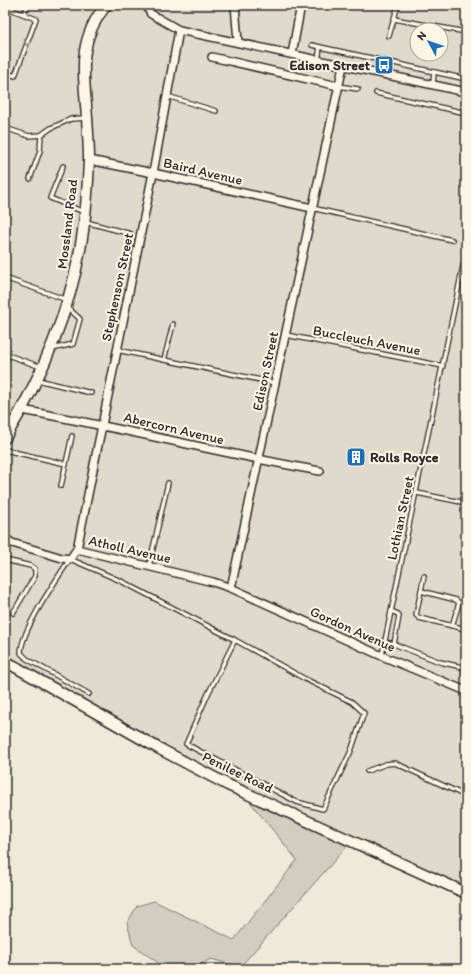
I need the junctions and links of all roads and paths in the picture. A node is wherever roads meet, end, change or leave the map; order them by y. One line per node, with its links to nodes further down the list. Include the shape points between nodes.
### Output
1 (28, 5): 8 (lane)
2 (106, 5): 33 (street, Mossland Road, via 90,31 84,52 83,75)
3 (146, 5): 10 (street, via 151,14)
4 (236, 5): 13 (street)
5 (301, 5): 16 (street)
6 (398, 5): 9 (lane)
7 (5, 7): 8 (lane)
8 (24, 14): 21 (lane, one-way to 21, via 36,19 15,76)
9 (394, 19): 11 (lane); 12 (lane)
10 (179, 30): 13 (street); 30 (street, Stephenson Street)
11 (466, 32)
12 (389, 36)
13 (238, 42): 16 (street)
14 (312, 45): 15 (lane)
15 (320, 46): 18 (lane); 19 (lane)
16 (292, 54): 18 (street)
17 (212, 57): 25 (street)
18 (318, 60): 20 (street)
19 (386, 61): 22 (lane); 23 (lane)
20 (343, 66): 23 (street); 25 (street, Edison Street)
21 (5, 72)
22 (434, 72): 24 (lane); 26 (lane)
23 (381, 74): 26 (street)
24 (466, 79)
25 (338, 86): 27 (lane); 40 (street, Edison Street)
26 (433, 86): 28 (street)
27 (358, 89)
28 (466, 92)
29 (376, 93): 32 (lane)
30 (167, 96): 31 (lane); 38 (street, Stephenson Street)
31 (216, 112)
32 (466, 113)
33 (87, 118): 35 (lane, via 71,120); 36 (street, Mossland Road)
34 (5, 128): 35 (lane, via 29,136)
35 (41, 135): 39 (lane, via 40,151)
36 (88, 160): 38 (street, Baird Avenue); 41 (street, Mossland Road)
37 (63, 166): 41 (lane, via 50,198)
38 (153, 173): 40 (street, Baird Avenue); 50 (street, Stephenson Street)
39 (30, 179)
40 (312, 208): 43 (lane); 48 (street, Edison Street)
41 (84, 217): 42 (lane); 46 (street, Mossland Road, via 76,272)
42 (131, 234)
43 (452, 240)
44 (463, 266): 54 (lane, Lothian Street)
45 (5, 278): 46 (lane)
46 (67, 303): 49 (street, Mossland Road); 49 (lane, via 80,319 73,344)
47 (173, 324): 52 (lane)
48 (286, 335): 54 (lane, Buccleuch Avenue); 57 (street, Edison Street)
49 (50, 350): 55 (street, Mossland Road)
50 (117, 350): 52 (lane); 60 (street, Stephenson Street)
51 (6, 355): 53 (lane); 55 (lane)
52 (164, 360): 57 (lane)
53 (5, 362)
54 (443, 366): 69 (lane, Lothian Street)
55 (42, 368): 56 (street, Mossland Road)
56 (36, 379): 58 (lane); 59 (street, Mossland Road)
57 (275, 384): 64 (street, Edison Street)
58 (91, 393)
59 (22, 410): 60 (street, Abercorn Avenue); 62 (street, Mossland Road)
60 (102, 425): 64 (street, Abercorn Avenue); 72 (street, Stephenson Street)
61 (72, 436): 65 (lane)
62 (5, 438)
63 (5, 450): 65 (lane)
64 (259, 460): 66 (street, Abercorn Avenue); 77 (street, Edison Street)
65 (66, 464): 68 (lane)
66 (320, 471)
67 (168, 483): 75 (lane)
68 (61, 486)
69 (417, 493): 70 (lane); 79 (lane, Lothian Street)
70 (466, 503)
71 (5, 538): 73 (street, Atholl Avenue, via 12,543)
72 (77, 549): 73 (street, Atholl Avenue); 75 (street, Atholl Avenue)
73 (70, 559): 83 (lane, via 121,581); 90 (lane, via 38,611 21,645 21,653)
74 (5, 560): 80 (lane, via 35,569 35,576)
75 (149, 566): 77 (street, Atholl Avenue)
76 (424, 576): 78 (lane)
77 (232, 588): 86 (street, Gordon Avenue)
78 (421, 591): 81 (lane, via 416,615); 81 (lane, via 459,603)
79 (391, 611): 84 (lane, Lothian Street); 85 (lane, via 400,616)
80 (13, 614)
81 (452, 626): 82 (lane)
82 (466, 629)
83 (235, 640): 83 (lane, via 186,744 296,802 323,810 351,751 364,713 352,702)
84 (385, 642): 85 (lane); 86 (lane, Lothian Street)
85 (394, 644): 88 (lane, via 440,662)
86 (382, 656): 89 (street, Gordon Avenue)
87 (5, 661): 93 (street, Penilee Road, via 228,785)
88 (466, 668)
89 (466, 691)
90 (89, 694)
91 (366, 771): 92 (lane, via 395,763)
92 (466, 796)
93 (466, 893)

